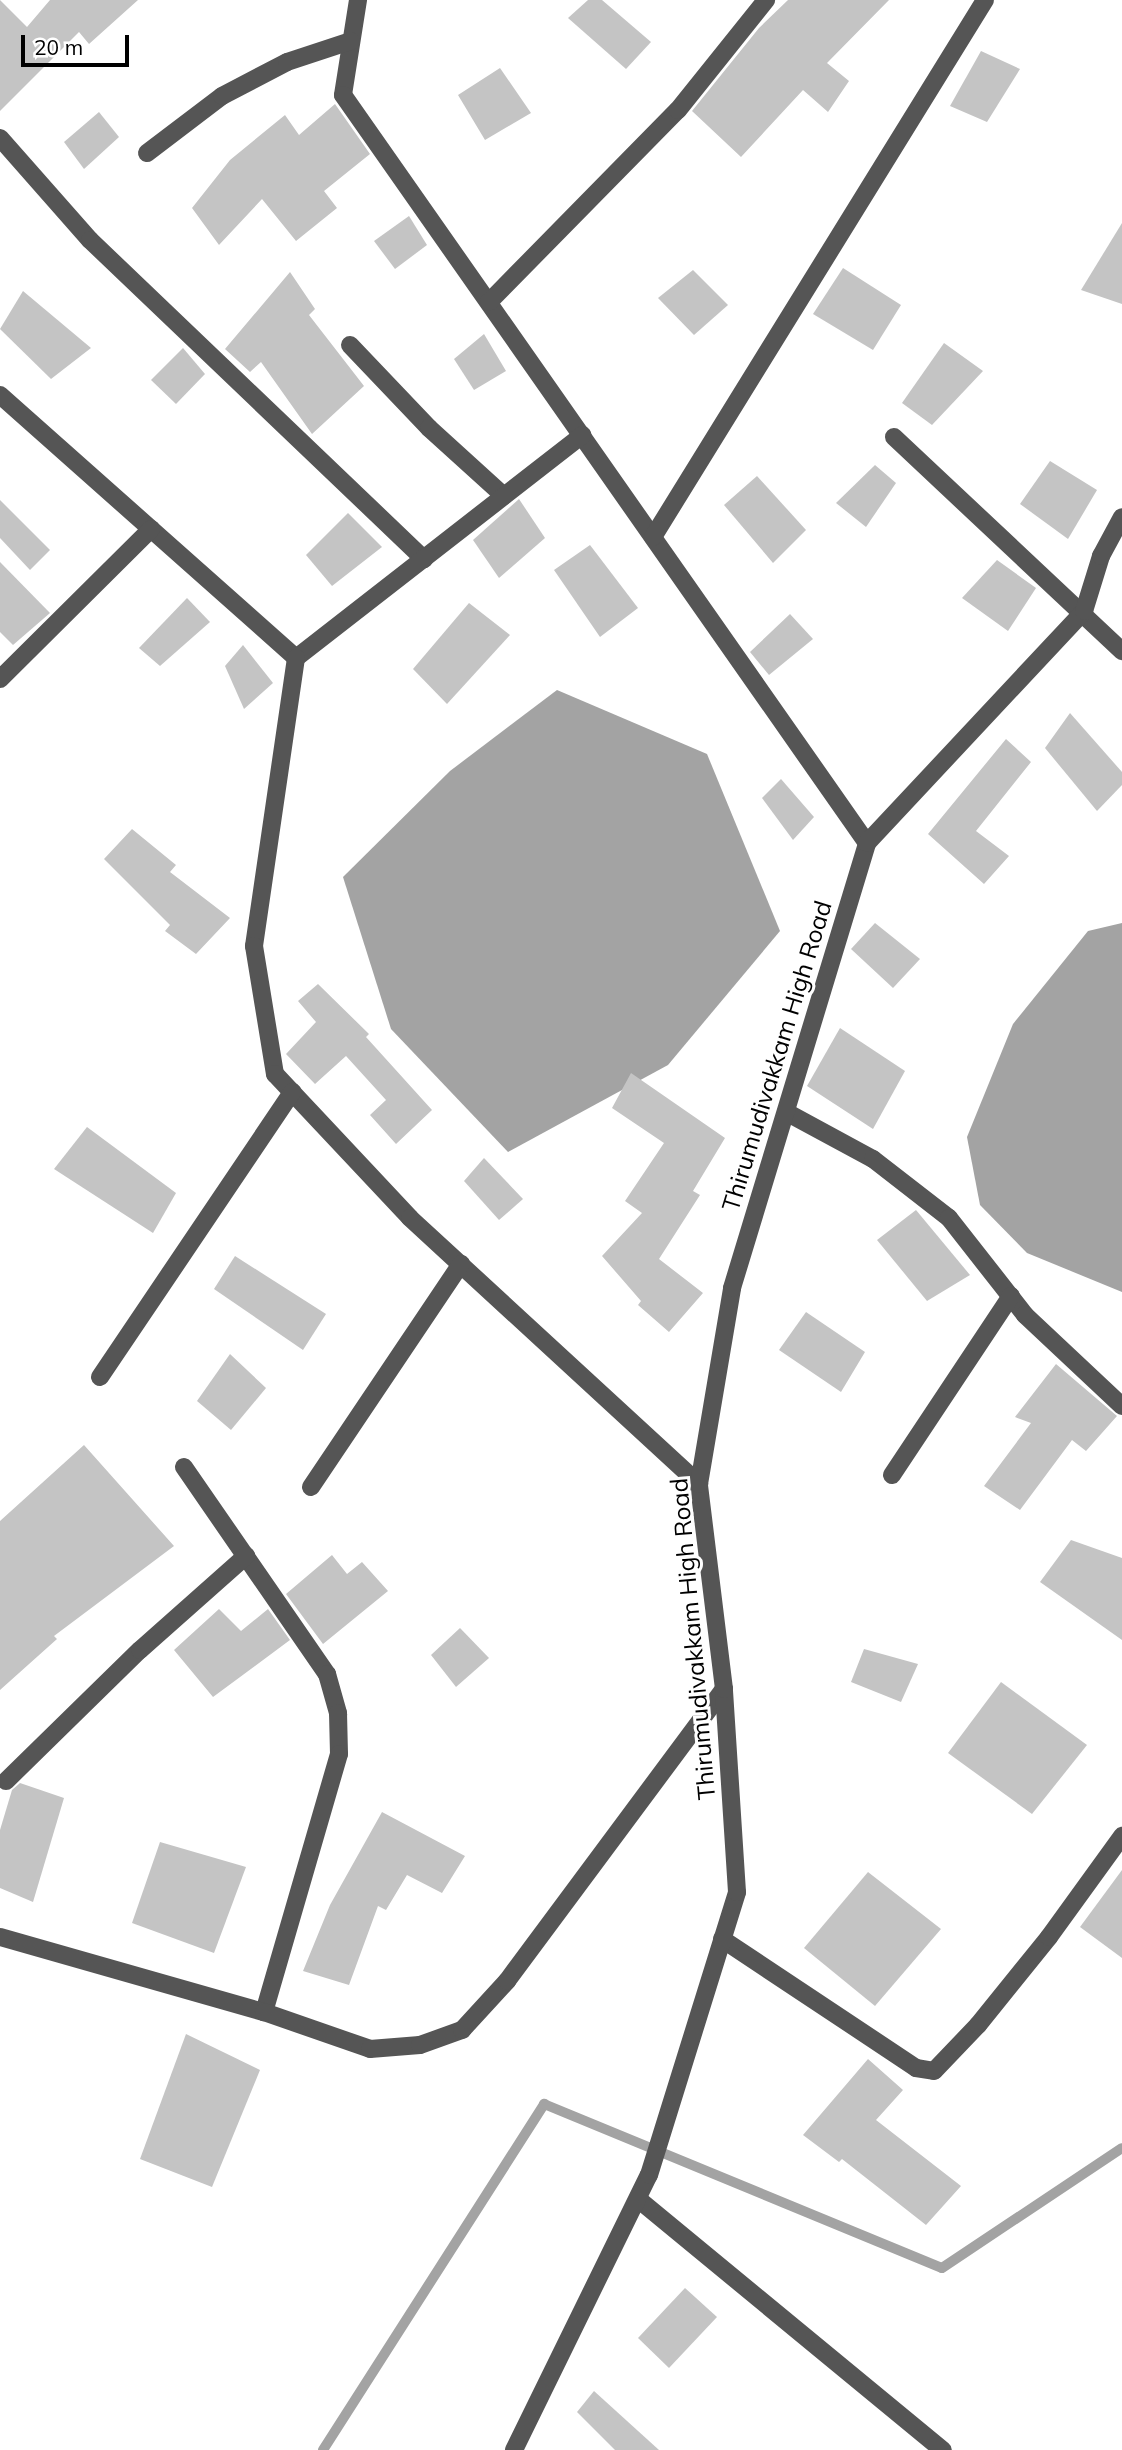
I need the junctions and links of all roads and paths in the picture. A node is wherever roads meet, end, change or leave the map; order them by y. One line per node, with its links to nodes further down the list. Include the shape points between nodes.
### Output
1 (358, 0): 4 (street)
2 (766, 0): 7 (street, via 677,110)
3 (985, 0): 15 (street)
4 (351, 41): 6 (street, via 287,62 222,96); 7 (street, via 343,95)
5 (0, 138): 16 (street, via 90,240)
6 (147, 152)
7 (489, 302): 10 (street)
8 (350, 345): 12 (street, via 429,428)
9 (0, 395): 14 (street)
10 (582, 435): 12 (street); 15 (street)
11 (894, 437): 17 (street)
12 (504, 496): 16 (street)
13 (1122, 517): 17 (street, Thirumudivakkam High Road, via 1101,556)
14 (151, 529): 19 (street); 20 (street)
15 (653, 537): 21 (street)
16 (424, 559): 19 (street)
17 (1084, 611): 18 (street); 21 (street, Thirumudivakkam High Road)
18 (1122, 651)
19 (296, 658): 22 (street, via 254,946 275,1074)
20 (0, 679)
21 (867, 843): 23 (street, Thirumudivakkam High Road)
22 (292, 1092): 24 (street, via 410,1218); 26 (street)
23 (786, 1112): 25 (street, via 873,1158 948,1218); 30 (street, Thirumudivakkam High Road, via 733,1288)
24 (461, 1264): 30 (street); 31 (street)
25 (1011, 1296): 27 (street, via 1025,1315); 29 (street)
26 (100, 1377)
27 (1122, 1406)
28 (184, 1466): 32 (street)
29 (892, 1475)
30 (699, 1484): 33 (street, Thirumudivakkam High Road)
31 (311, 1487)
32 (246, 1556): 34 (street, via 139,1650); 38 (street, via 327,1674 338,1713 339,1754)
33 (724, 1689): 37 (street, Thirumudivakkam High Road, via 737,1892); 38 (street, via 506,1980 461,2030 420,2045 370,2049)
34 (6, 1781)
35 (1122, 1836): 37 (street, via 1049,1937 934,2071 916,2068)
36 (0, 1937): 38 (street)
37 (722, 1939): 39 (street, Thirumudivakkam High Road, via 683,2076)
38 (264, 2012)
39 (638, 2199): 40 (street, Thirumudivakkam High Road); 41 (street)
40 (514, 2450)
41 (943, 2450)

